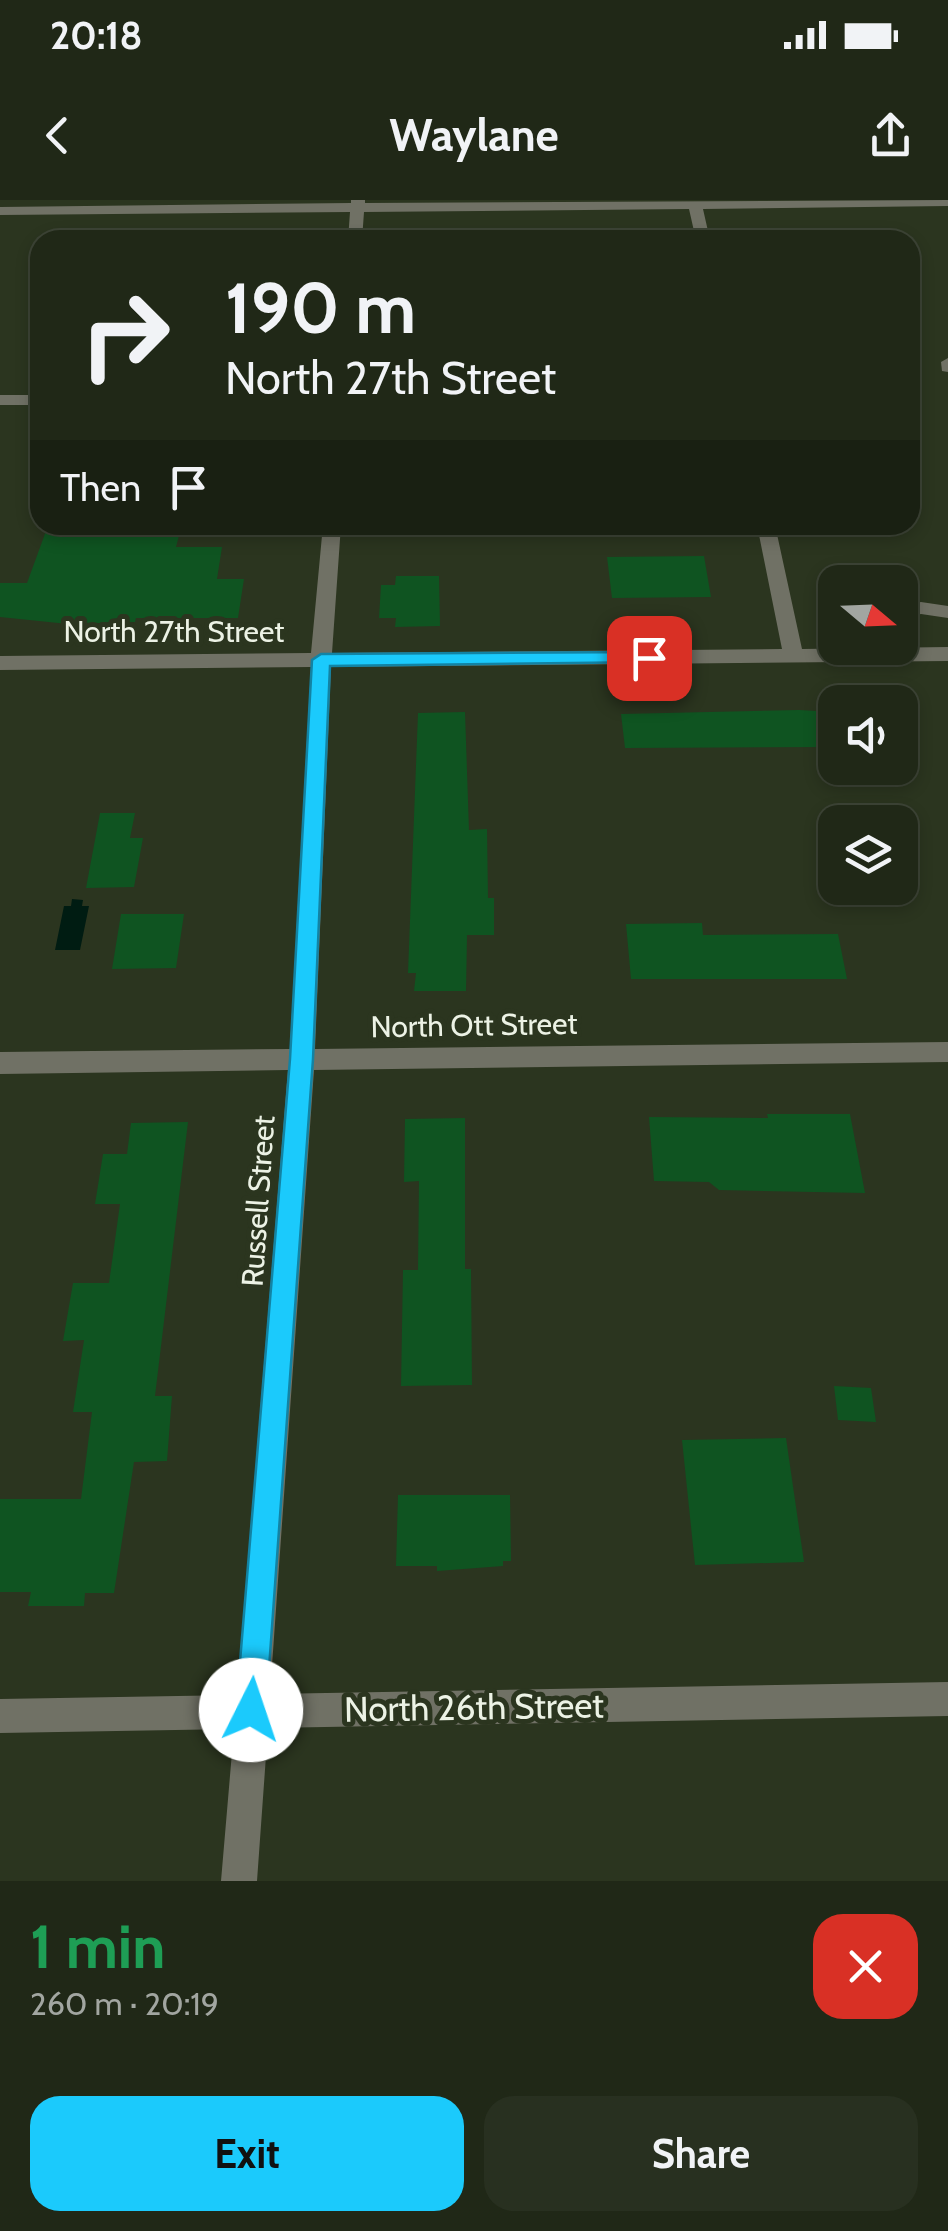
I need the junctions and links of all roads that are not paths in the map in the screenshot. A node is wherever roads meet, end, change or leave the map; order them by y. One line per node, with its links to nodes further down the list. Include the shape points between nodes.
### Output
1 (948, 202): 4 (street)
2 (358, 204): 3 (street); 4 (street); 6 (street)
3 (183, 205): 5 (street)
4 (695, 205): 7 (street)
5 (0, 210)
6 (356, 230)
7 (701, 230)
8 (0, 400): 9 (street)
9 (30, 400)
10 (331, 535): 18 (street, Russell Street)
11 (768, 535): 17 (street)
12 (918, 608): 13 (lane)
13 (948, 612)
14 (918, 652): 15 (street, North 27th Street)
15 (948, 654)
16 (818, 655): 17 (street, North 27th Street)
17 (794, 656): 18 (street, North 27th Street)
18 (321, 660): 19 (street, North 27th Street); 21 (street, Russell Street)
19 (0, 663)
20 (948, 1052): 21 (street, North Ott Street)
21 (302, 1059): 22 (street, North Ott Street); 24 (street, Russell Street)
22 (0, 1062)
23 (948, 1699): 24 (street, North 26th Street)
24 (251, 1710): 25 (street, North 26th Street); 26 (street, Russell Street)
25 (0, 1716)
26 (239, 1881)

